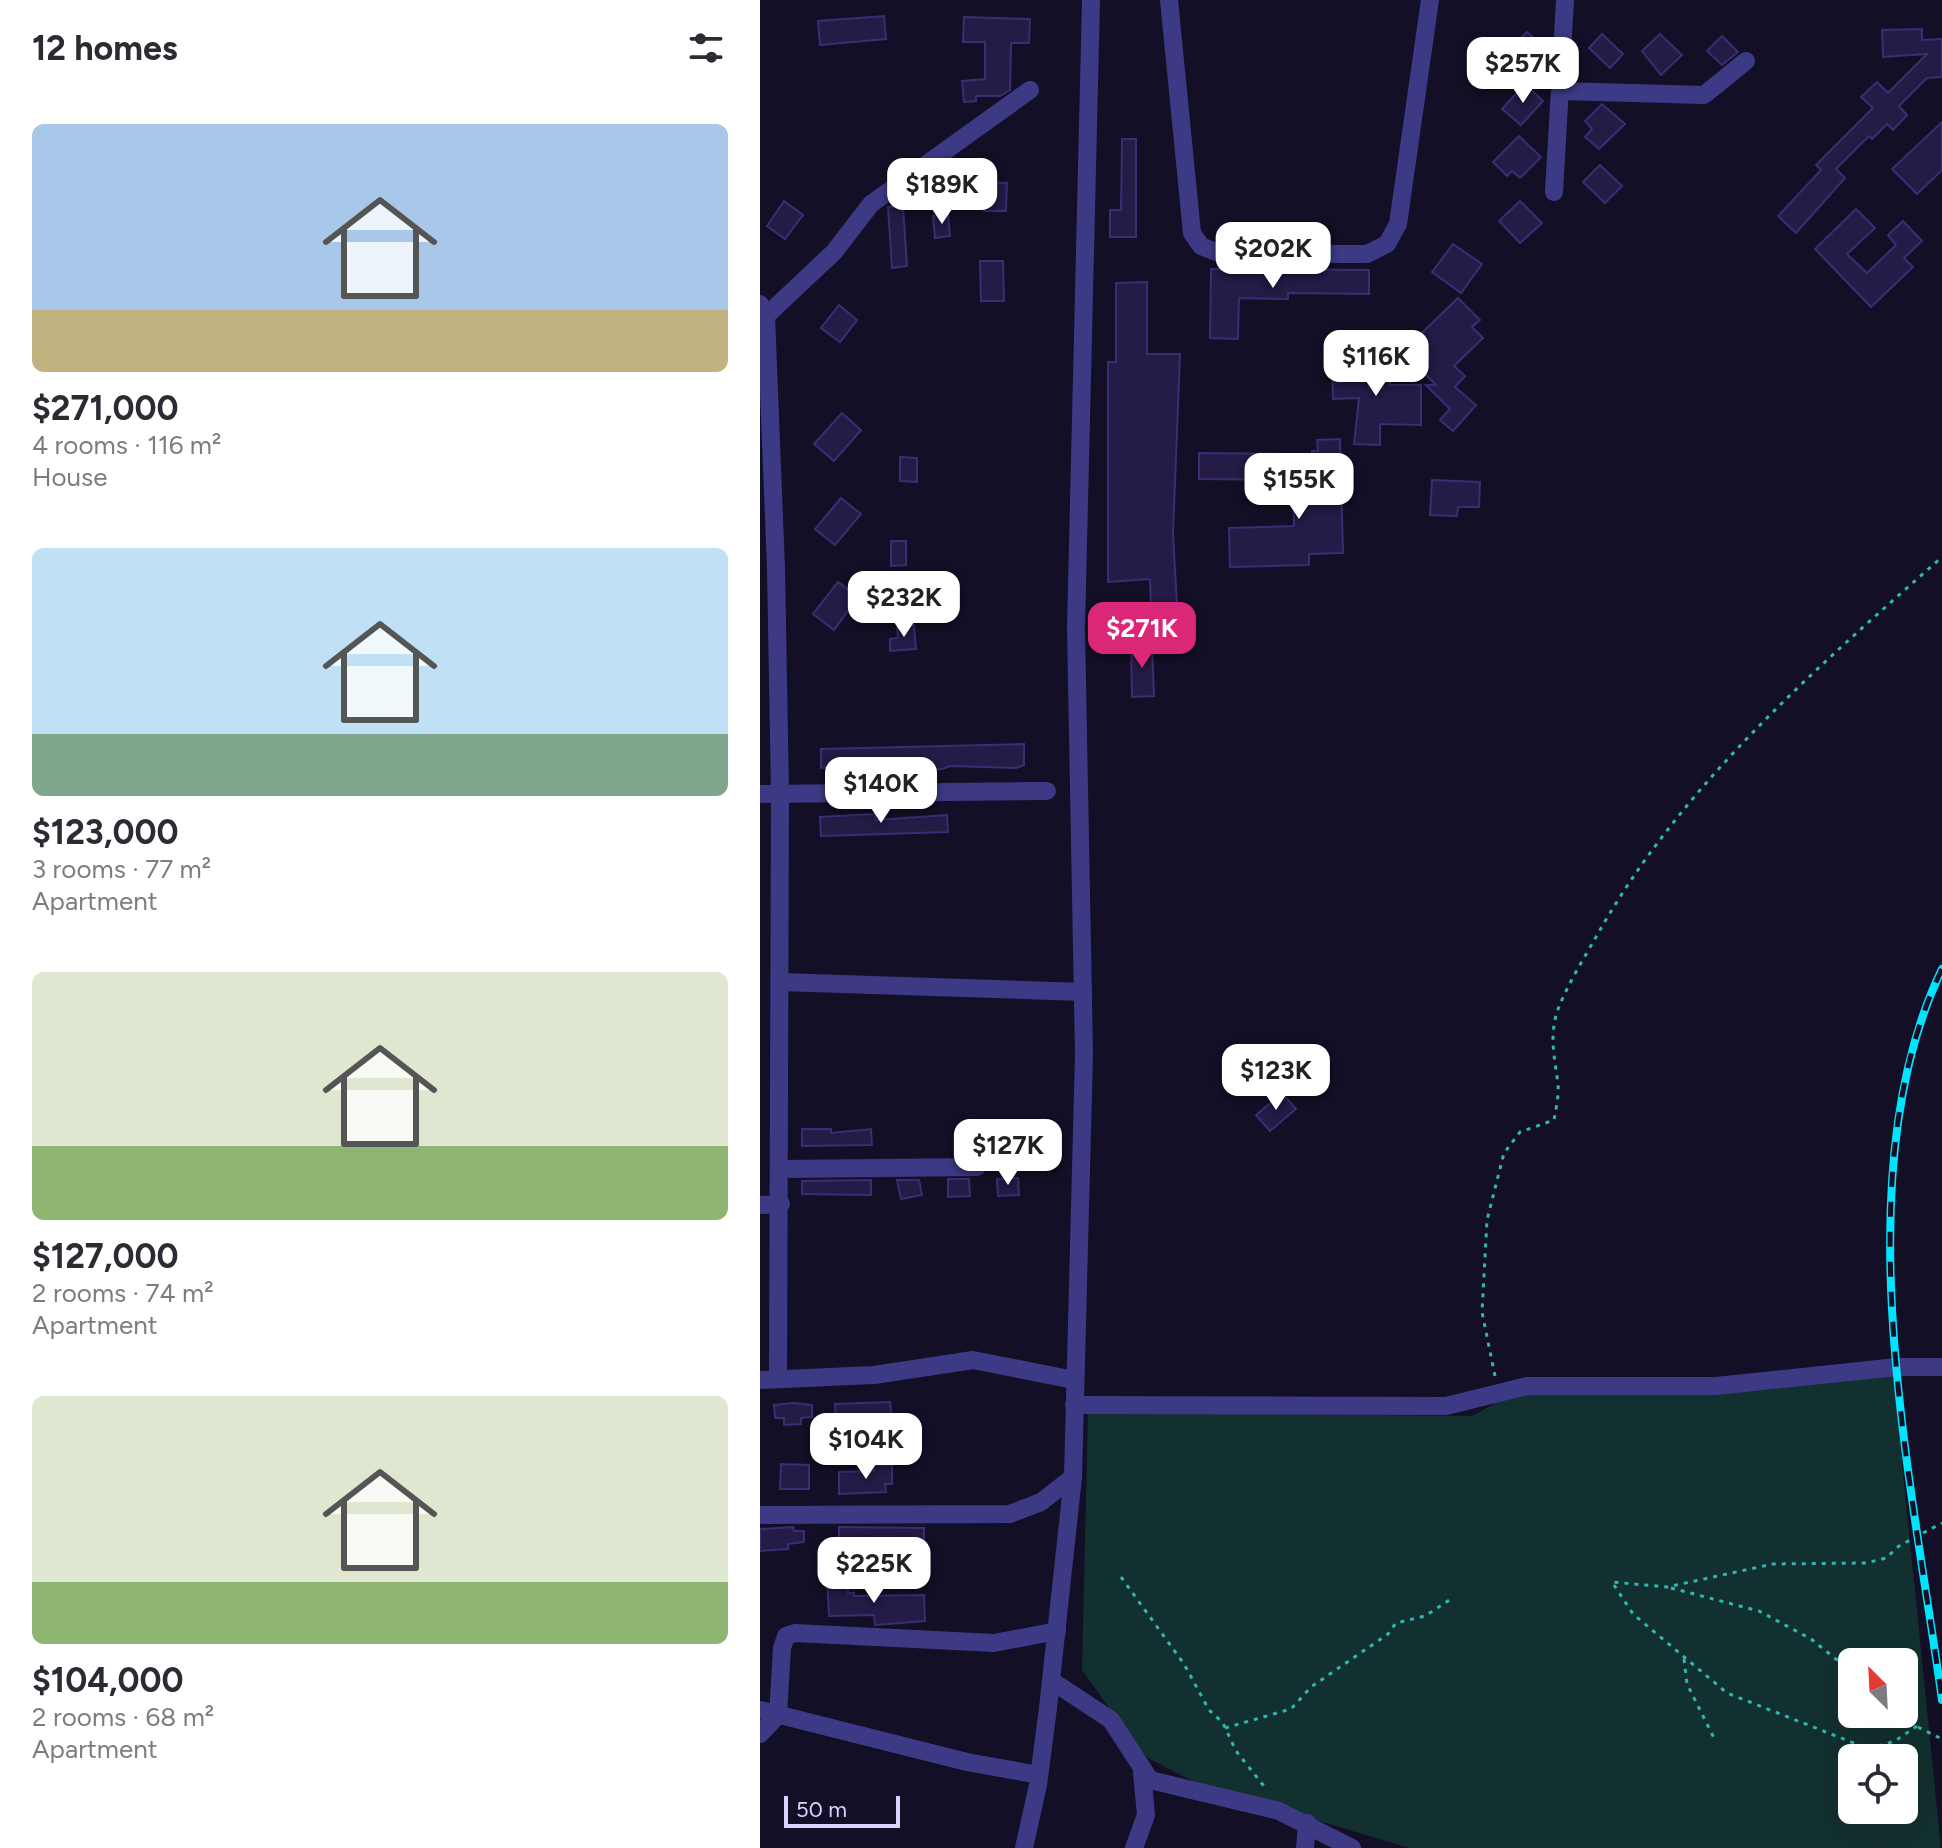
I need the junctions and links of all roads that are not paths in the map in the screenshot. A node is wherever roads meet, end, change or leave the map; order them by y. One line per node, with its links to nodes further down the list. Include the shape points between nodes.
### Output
1 (1091, 0): 17 (street, via 1076,628)
2 (1169, 0): 3 (street, via 1192,233 1201,246 1221,254 1367,254 1387,244 1398,224)
3 (1430, 0)
4 (1565, 0): 7 (street)
5 (1746, 61): 7 (street, via 1704,95)
6 (1030, 90): 9 (street, via 871,204 834,252)
7 (1560, 91): 8 (street)
8 (1554, 192)
9 (763, 310): 10 (street)
10 (768, 604): 13 (street)
11 (1047, 791): 13 (street)
12 (760, 794): 13 (street)
13 (780, 794): 15 (street)
14 (760, 956): 15 (street)
15 (780, 956): 16 (street)
16 (780, 982): 17 (street); 19 (street)
17 (1083, 992): 24 (street)
18 (977, 1167): 19 (street)
19 (779, 1169): 20 (street)
20 (781, 1204): 21 (street); 23 (street)
21 (760, 1205)
22 (1942, 1367): 25 (street, via 1716,1386 1527,1386 1446,1406)
23 (769, 1379): 24 (street, via 874,1375 973,1360)
24 (1074, 1380): 25 (street)
25 (1074, 1405): 26 (street)
26 (1073, 1477): 27 (street, via 1041,1502 1010,1514); 28 (street)
27 (760, 1515)
28 (1057, 1631): 29 (street); 30 (street, via 994,1643 795,1633 786,1636 782,1648)
29 (1052, 1681): 32 (street, via 1111,1720); 33 (street)
30 (769, 1712): 31 (street); 33 (street)
31 (760, 1734)
32 (1142, 1772): 34 (street, via 1163,1786 1279,1811); 36 (street, via 1146,1815)
33 (1039, 1775): 35 (street)
34 (1307, 1823): 37 (street); 38 (street)
35 (1024, 1848)
36 (1134, 1848)
37 (1305, 1848)
38 (1352, 1848)

